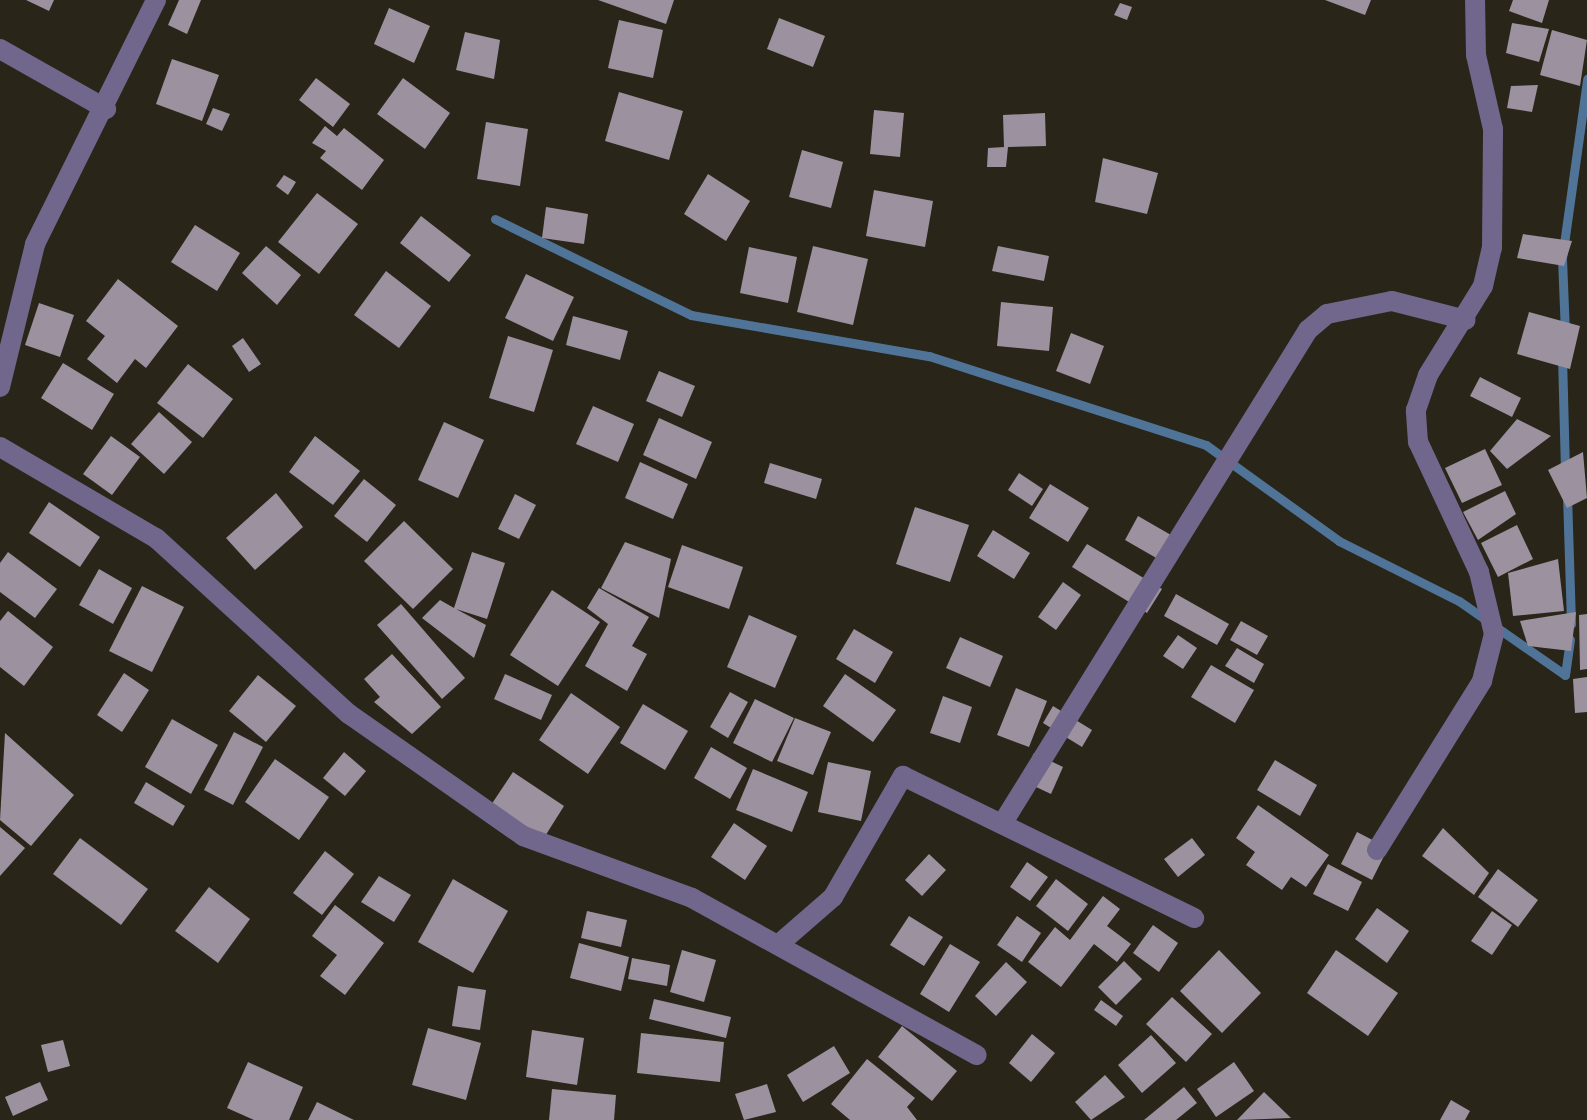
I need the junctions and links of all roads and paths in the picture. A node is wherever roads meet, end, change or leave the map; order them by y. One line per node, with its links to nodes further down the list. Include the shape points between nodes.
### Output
1 (156, 0): 4 (street)
2 (1475, 0): 5 (street, via 1498,207 1483,286)
3 (0, 49): 4 (street)
4 (106, 109): 6 (street, via 22,278)
5 (1466, 320): 8 (street, via 1392,301 1327,314 1308,330); 9 (street, via 1428,375 1416,410 1418,442 1486,594 1489,661)
6 (0, 387)
7 (0, 447): 11 (street, via 156,538 349,714 523,836 692,898)
8 (1002, 824): 10 (street); 11 (street, via 903,776 833,897)
9 (1377, 850)
10 (1194, 918)
11 (779, 944): 12 (street)
12 (976, 1055)

